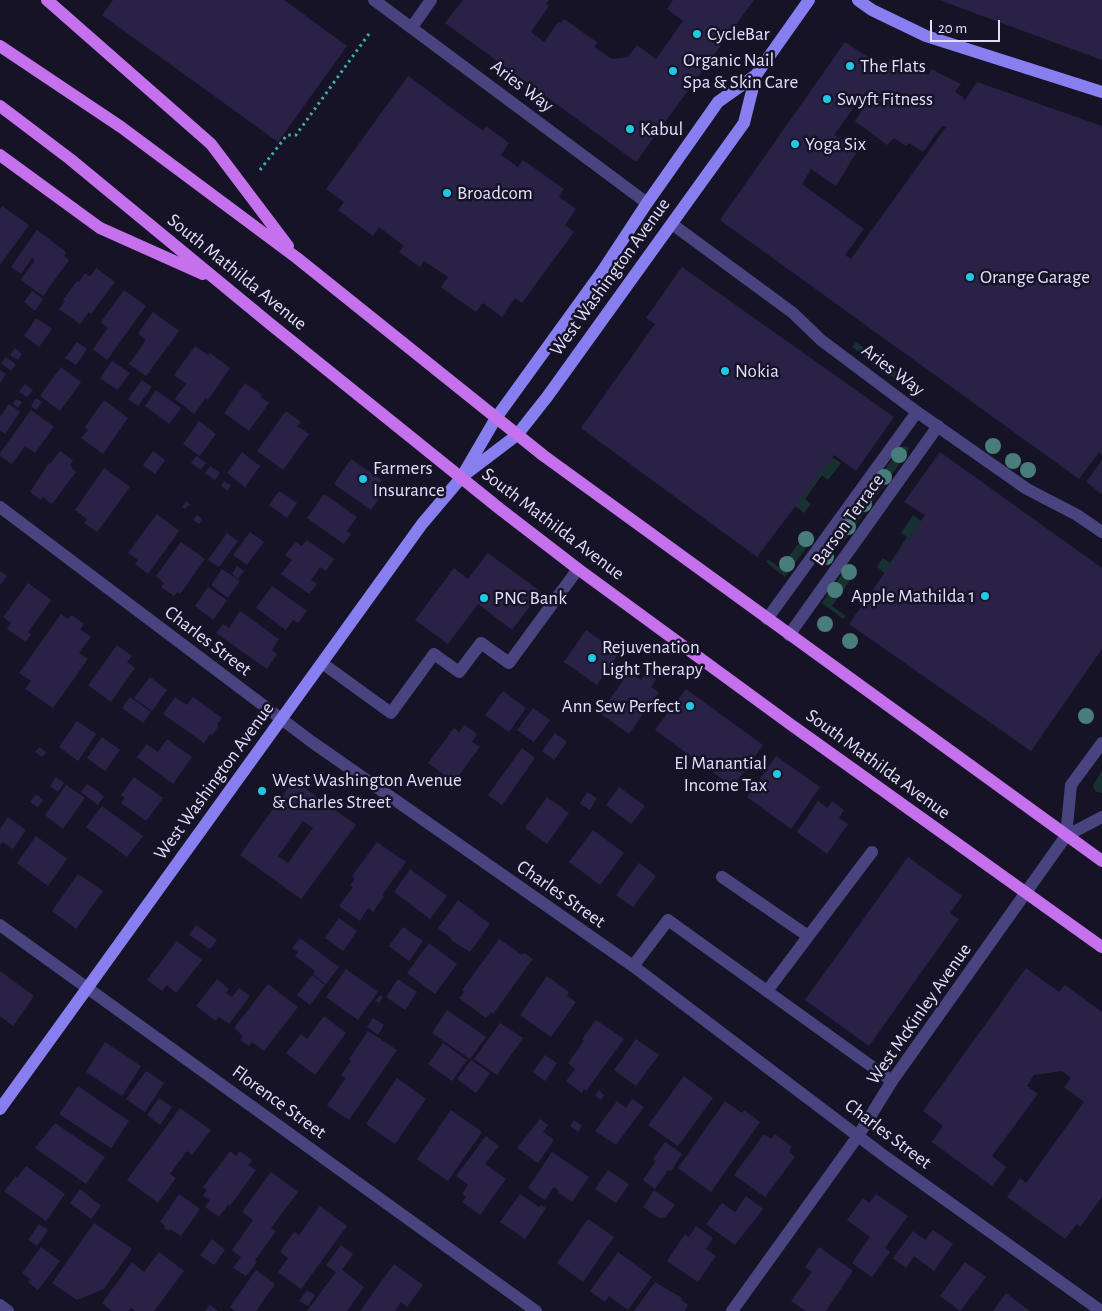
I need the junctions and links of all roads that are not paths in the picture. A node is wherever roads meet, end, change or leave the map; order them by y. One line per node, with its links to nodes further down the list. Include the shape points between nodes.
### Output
1 (48, 0): 14 (main road, via 211,144)
2 (374, 0): 6 (street, Aries Way)
3 (431, 0): 6 (street)
4 (810, 0): 8 (main road, West Washington Avenue)
5 (858, 0): 9 (main road, via 926,36)
6 (412, 28): 12 (street, Aries Way)
7 (0, 46): 14 (main road, via 121,127)
8 (756, 75): 12 (main road, West Washington Avenue, via 718,102); 13 (main road, West Washington Avenue, via 744,123)
9 (1102, 92)
10 (0, 106): 15 (main road, South Mathilda Avenue, via 70,159)
11 (0, 155): 15 (main road, via 100,228)
12 (647, 203): 17 (main road, West Washington Avenue, via 601,274)
13 (672, 224): 16 (street, Aries Way, via 794,313 821,340); 19 (main road, West Washington Avenue)
14 (297, 258): 17 (main road)
15 (216, 280): 20 (main road, South Mathilda Avenue)
16 (917, 412): 18 (street, Aries Way); 24 (street, Barson Terrace)
17 (496, 418): 19 (main road); 20 (main road, West Washington Avenue)
18 (938, 426): 22 (street, Aries Way, via 1027,488); 25 (street, Barson Terrace)
19 (517, 435): 20 (main road, West Washington Avenue); 24 (main road)
20 (461, 478): 23 (main road, South Mathilda Avenue); 26 (main road, West Washington Avenue, via 422,524)
21 (1, 509): 27 (street, Charles Street)
22 (1102, 532)
23 (578, 569): 26 (street, via 510,663 481,642 460,672 434,654 391,713); 34 (main road, South Mathilda Avenue)
24 (767, 619): 25 (main road)
25 (789, 635): 30 (main road)
26 (322, 663): 27 (main road, West Washington Avenue)
27 (282, 719): 38 (street, Charles Street); 39 (main road, West Washington Avenue)
28 (1102, 743): 30 (street, West McKinley Avenue, via 1071,785)
29 (1102, 817): 30 (street, West McKinley Avenue)
30 (1066, 836): 32 (main road); 34 (street, West McKinley Avenue)
31 (872, 852): 36 (street)
32 (1102, 861)
33 (722, 877): 36 (street)
34 (1026, 892): 37 (main road, South Mathilda Avenue); 41 (street, West McKinley Avenue)
35 (0, 925): 39 (street, Florence Street)
36 (808, 936): 40 (street)
37 (1102, 947)
38 (633, 966): 40 (street, via 668,920); 43 (street, Charles Street)
39 (88, 988): 42 (main road, West Washington Avenue); 46 (street, Florence Street)
40 (767, 991): 41 (street)
41 (892, 1081): 43 (street, West McKinley Avenue)
42 (0, 1109)
43 (858, 1136): 47 (street, West McKinley Avenue); 48 (street, Charles Street)
44 (0, 1305): 45 (street)
45 (8, 1311)
46 (536, 1311)
47 (732, 1311)
48 (1101, 1311)

